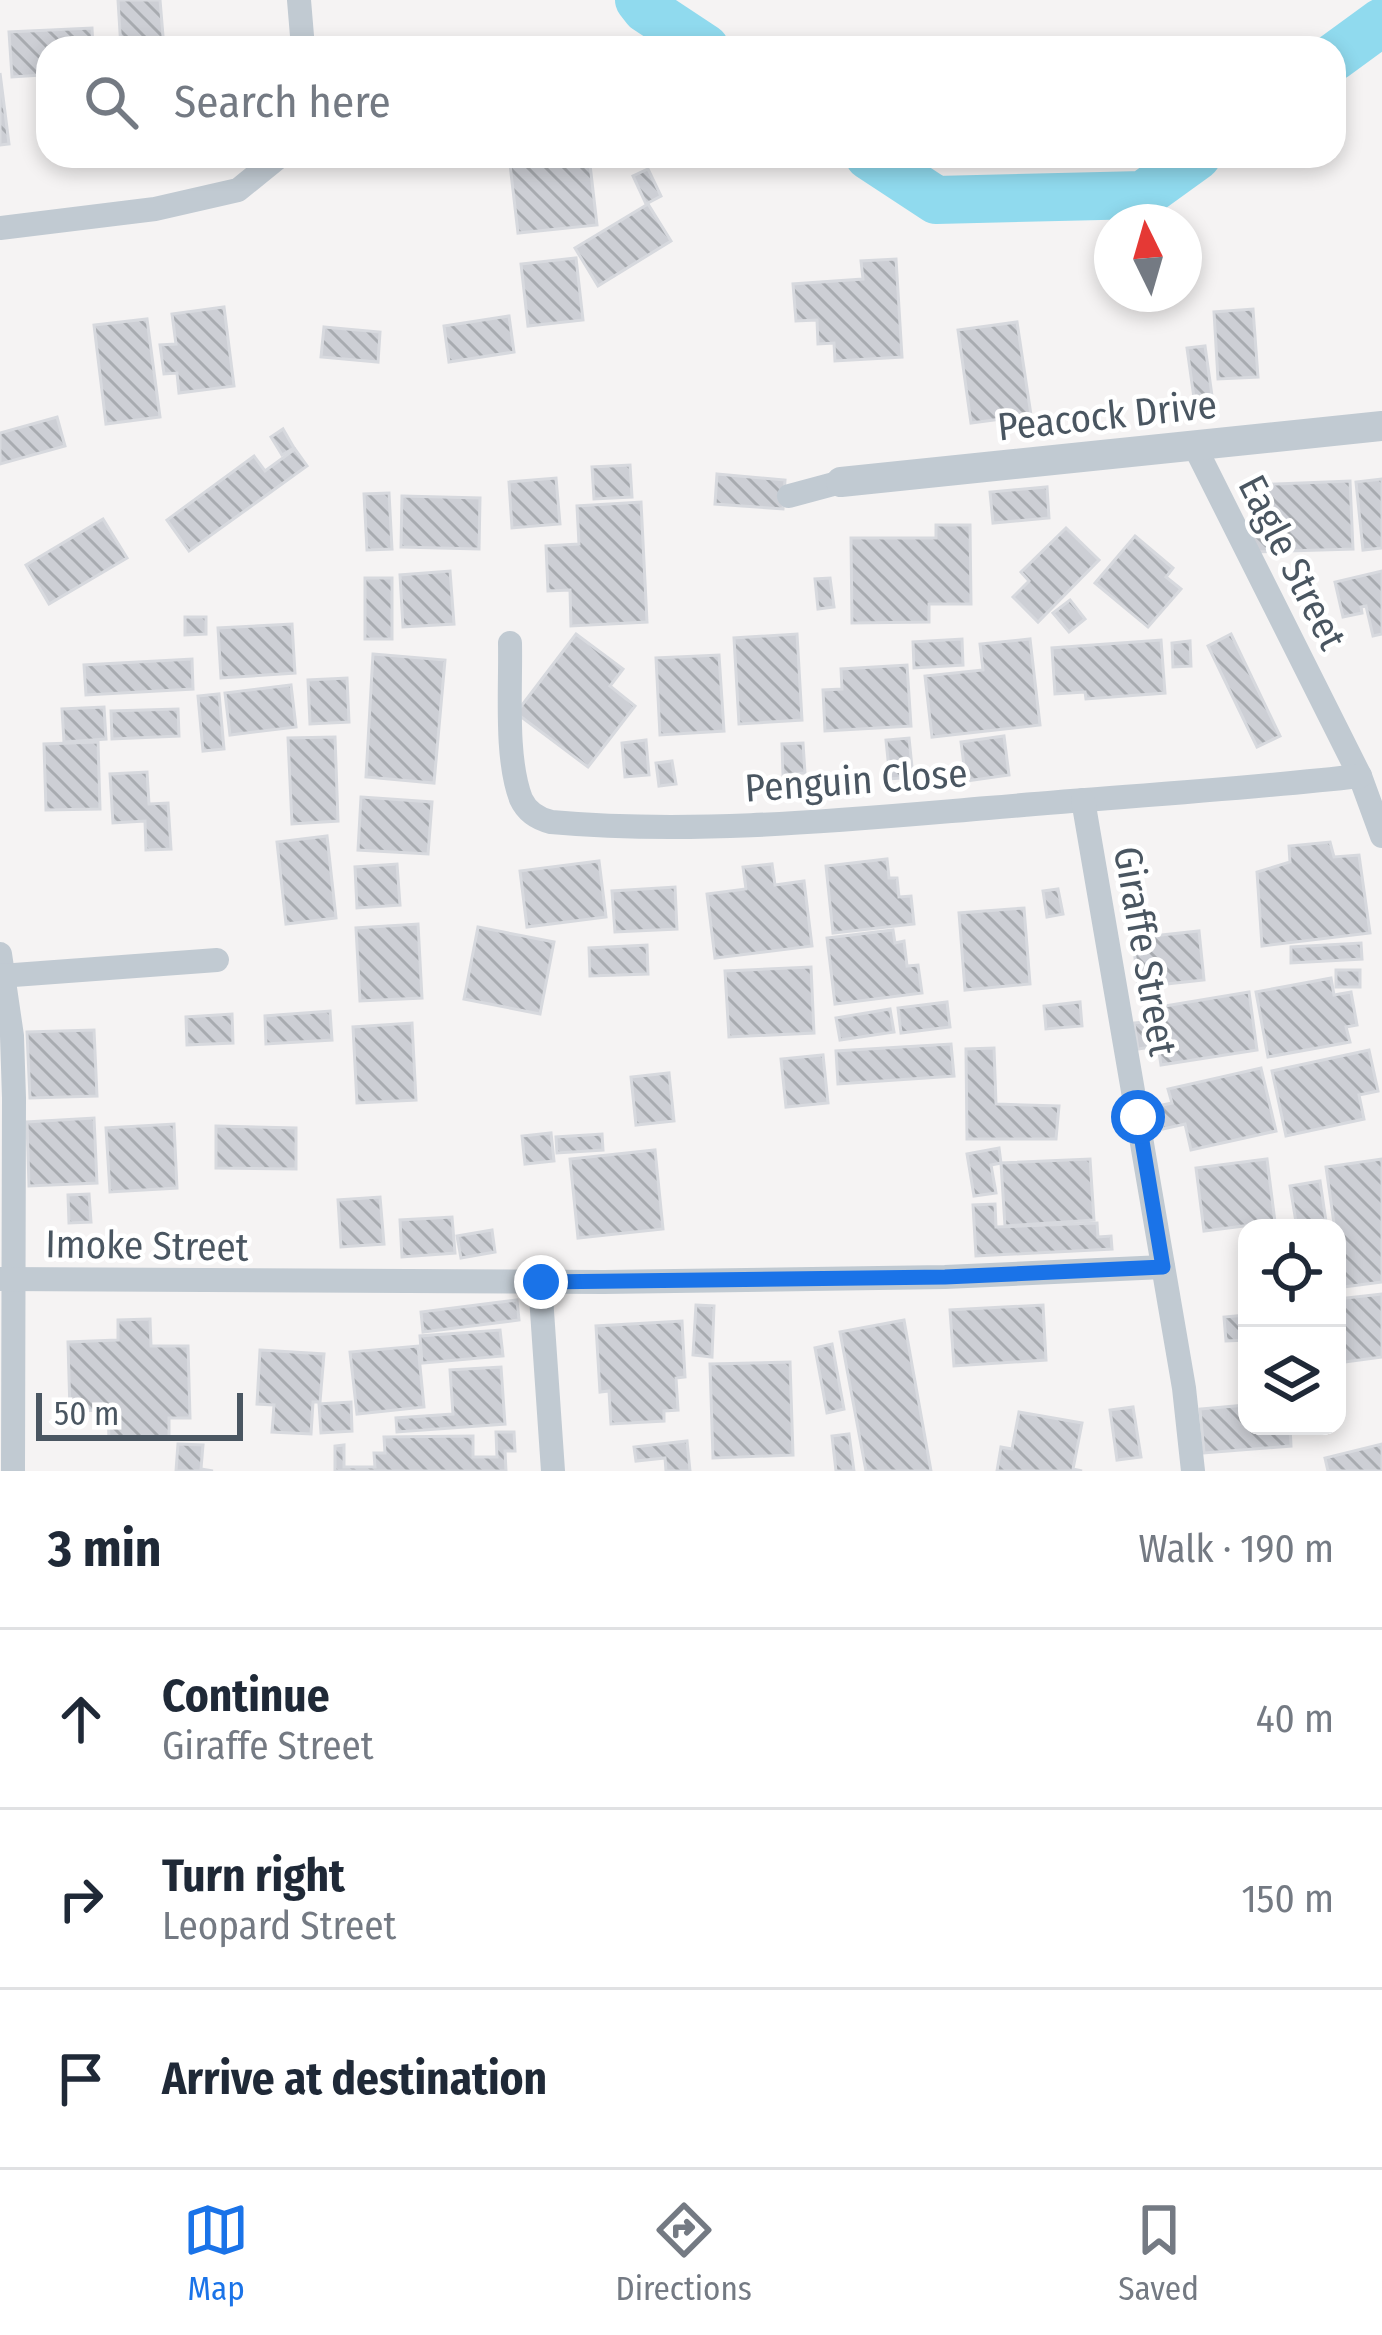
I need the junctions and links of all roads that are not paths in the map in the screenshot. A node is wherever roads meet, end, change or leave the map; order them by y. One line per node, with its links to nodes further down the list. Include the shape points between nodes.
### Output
1 (299, 0): 2 (street)
2 (302, 36)
3 (265, 168): 4 (street, via 238,190 155,209)
4 (0, 228)
5 (1382, 426): 6 (street, Peacock Drive)
6 (1193, 445): 7 (street, Peacock Drive); 10 (street, Eagle Street)
7 (841, 482): 8 (street)
8 (789, 496)
9 (510, 643): 11 (street, Penguin Close, via 522,801 551,822 855,819)
10 (1360, 776): 11 (street, Penguin Close); 12 (street, Eagle Street)
11 (1083, 800): 15 (street, Giraffe Street)
12 (1382, 836)
13 (217, 960): 14 (street)
14 (2, 969): 16 (street, via 12,1036)
15 (1163, 1267): 17 (street, Imoke Street); 20 (street, Giraffe Street)
16 (6, 1279): 17 (street, Imoke Street); 18 (street)
17 (541, 1282): 19 (street)
18 (13, 1471)
19 (553, 1471)
20 (1193, 1471)

